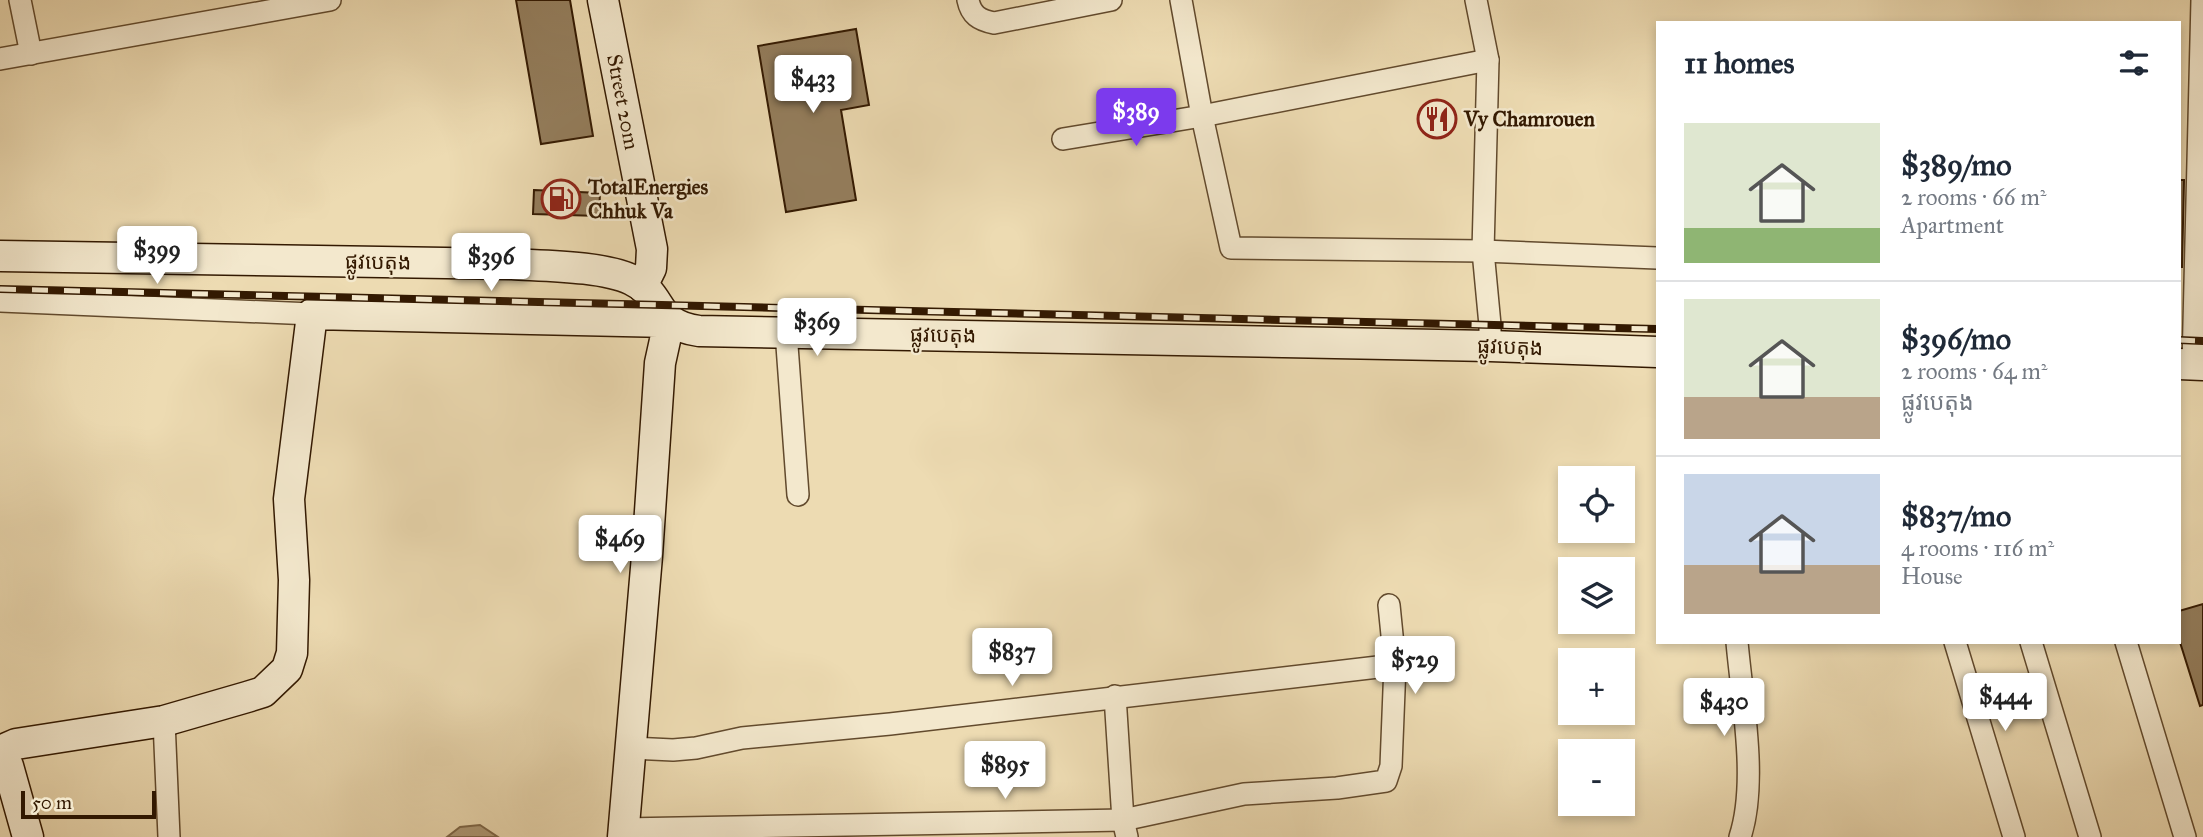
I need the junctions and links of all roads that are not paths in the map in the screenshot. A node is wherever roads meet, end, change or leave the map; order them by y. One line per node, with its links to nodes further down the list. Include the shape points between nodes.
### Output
1 (20, 0): 10 (street)
2 (330, 0): 10 (street)
3 (603, 0): 19 (street, Street 20m, via 652,249 651,268)
4 (968, 0): 5 (street, via 979,20 994,23)
5 (1111, 0)
6 (1181, 0): 13 (street)
7 (1476, 0): 12 (street)
8 (2202, 0): 9 (street)
9 (2202, 36): 15 (street)
10 (31, 54): 11 (street)
11 (0, 59)
12 (1488, 60): 13 (street); 16 (street)
13 (1202, 116): 14 (street); 16 (street, via 1231,247)
14 (1063, 139)
15 (2193, 173): 20 (street)
16 (1483, 251): 18 (street); 25 (street)
17 (0, 256): 19 (street, ផ្លូវបេតុង, via 512,264 615,274)
18 (1656, 258)
19 (642, 286): 23 (street)
20 (2187, 286): 27 (street)
21 (0, 301): 22 (street)
22 (312, 314): 23 (street, ផ្លូវបេតុង); 36 (street, via 289,499 295,580 292,653 287,669 262,692)
23 (669, 322): 24 (street, ផ្លូវបេតុង, via 699,331); 37 (street, via 660,363)
24 (786, 332): 25 (street, ផ្លូវបេតុង); 28 (street)
25 (1490, 346): 26 (street, ផ្លូវបេតុង)
26 (1656, 352)
27 (2192, 364)
28 (798, 495)
29 (1388, 605): 34 (street)
30 (1737, 644): 44 (street, via 1748,778)
31 (1956, 644): 45 (street)
32 (2032, 644): 46 (street)
33 (2127, 644): 47 (street)
34 (1395, 665): 35 (street); 40 (street, via 1391,766 1386,781 1244,794)
35 (1115, 696): 37 (street, via 742,738 696,748); 40 (street)
36 (164, 720): 38 (street, via 16,744); 43 (street)
37 (631, 748): 41 (street)
38 (0, 751)
39 (0, 757): 42 (street, via 8,766)
40 (1125, 828): 41 (street)
41 (623, 833)
42 (28, 837)
43 (169, 837)
44 (1740, 837)
45 (2014, 837)
46 (2090, 837)
47 (2185, 837)

